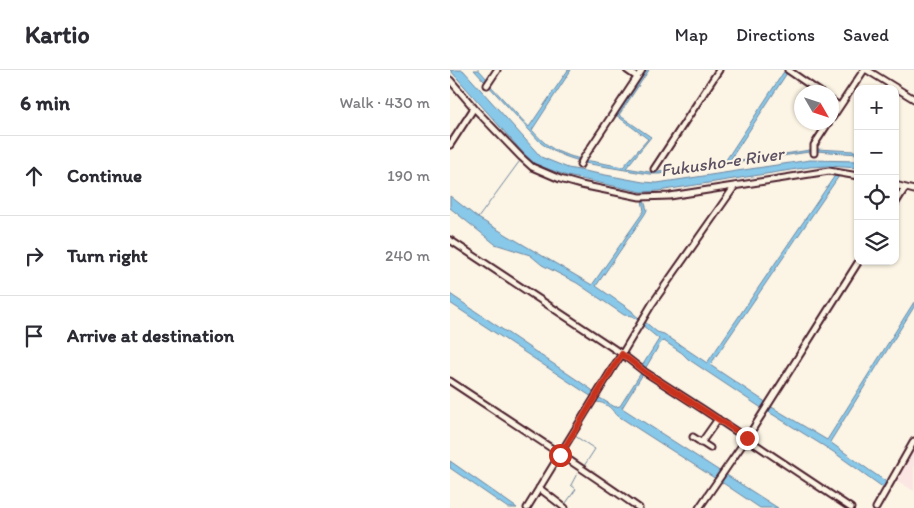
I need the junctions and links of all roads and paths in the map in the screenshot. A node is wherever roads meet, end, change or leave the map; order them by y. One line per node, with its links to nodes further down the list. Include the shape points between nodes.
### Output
1 (497, 70): 9 (street)
2 (627, 70): 7 (street)
3 (642, 70): 7 (street)
4 (719, 70): 18 (street)
5 (789, 70): 10 (street)
6 (866, 70): 11 (street); 12 (street)
7 (637, 77): 17 (street)
8 (450, 80): 13 (street)
9 (487, 85)
10 (810, 85)
11 (914, 100)
12 (840, 106)
13 (474, 108): 15 (street); 20 (street, via 532,167 560,179 640,197)
14 (824, 130): 16 (street, via 814,145)
15 (450, 145)
16 (814, 153)
17 (580, 165)
18 (654, 169)
19 (854, 175): 20 (street, via 829,171)
20 (735, 186): 27 (street, via 652,304)
21 (899, 186): 22 (street)
22 (905, 188): 23 (street); 24 (street)
23 (914, 190)
24 (899, 198)
25 (450, 240): 27 (street)
26 (856, 265): 31 (street)
27 (622, 354): 29 (street); 35 (street)
28 (450, 381): 35 (street)
29 (718, 419): 31 (street); 33 (street)
30 (693, 437): 33 (street)
31 (747, 438): 40 (street); 41 (street)
32 (914, 440): 42 (street)
33 (701, 443): 34 (street)
34 (710, 448)
35 (560, 455): 36 (street); 39 (street)
36 (539, 488): 37 (street); 38 (street)
37 (527, 508)
38 (565, 508)
39 (639, 508)
40 (699, 508)
41 (851, 508)
42 (876, 508)

